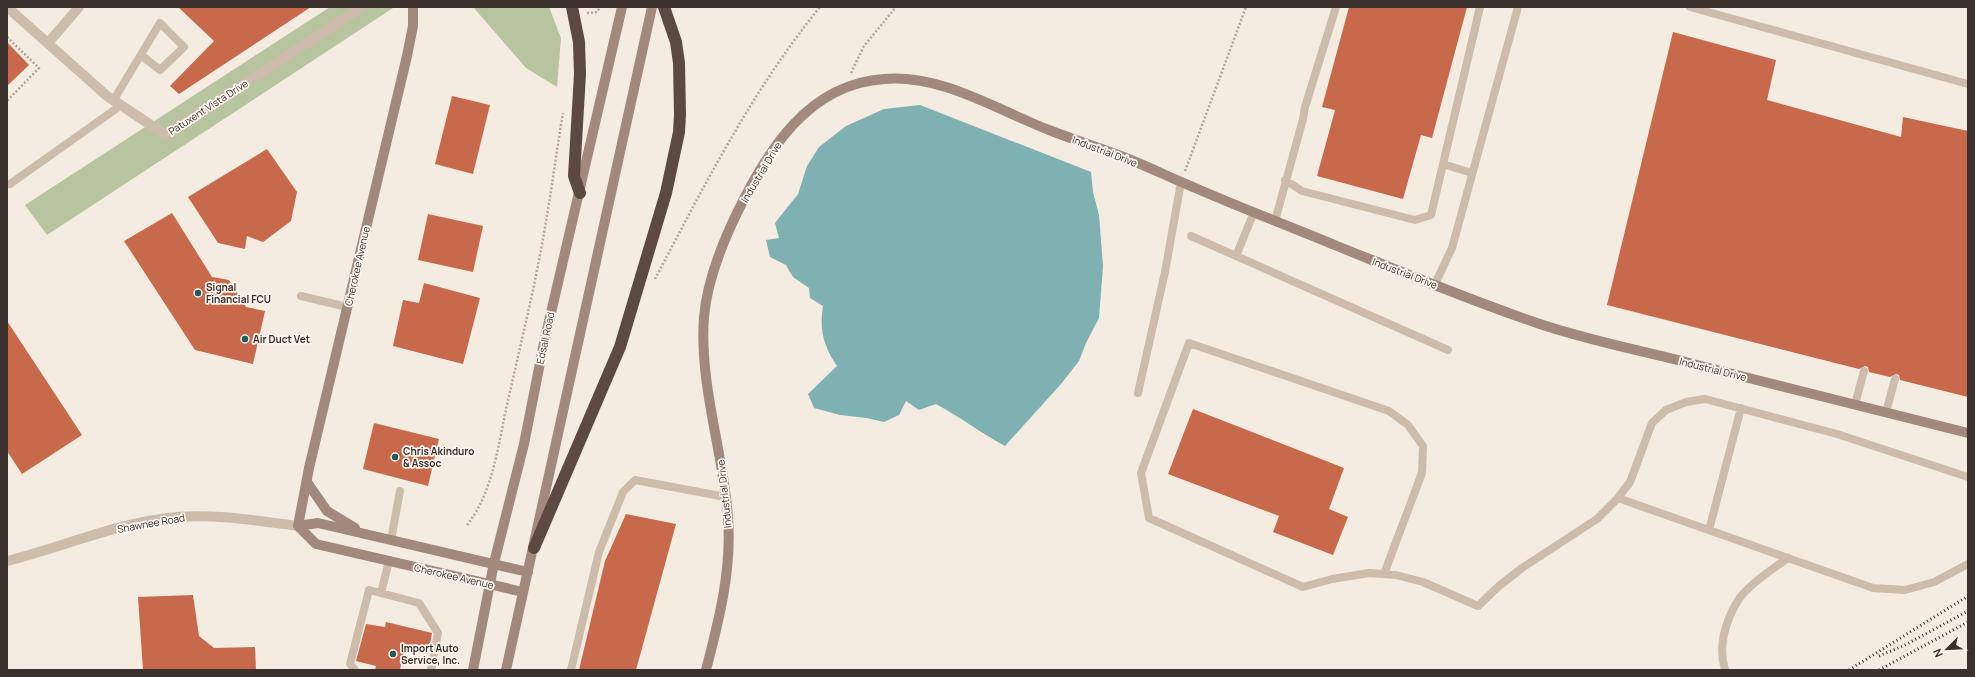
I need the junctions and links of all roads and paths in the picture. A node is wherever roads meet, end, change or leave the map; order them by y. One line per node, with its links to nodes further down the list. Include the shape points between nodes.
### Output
1 (7, 7): 18 (street, Patuxent Vista Drive)
2 (79, 7): 18 (street)
3 (362, 7): 23 (street, Patuxent Vista Drive, via 166,135)
4 (413, 7): 39 (street, Cherokee Avenue, via 413,26 407,56)
5 (600, 7): 16 (path, via 597,12)
6 (622, 7): 31 (street, Edsall Road)
7 (652, 7): 58 (street)
8 (664, 7): 58 (highway, via 676,42 679,63 680,115 672,165 620,348)
9 (820, 7): 36 (path, via 778,64 750,108)
10 (896, 7): 21 (path, via 864,46)
11 (1246, 7): 25 (path)
12 (1336, 7): 28 (lane)
13 (1480, 7): 26 (lane)
14 (1518, 7): 27 (lane)
15 (1690, 7): 20 (lane)
16 (573, 11): 31 (highway, via 579,42 580,74 574,176)
17 (7, 37): 22 (path, via 39,68)
18 (49, 42): 23 (street, Patuxent Vista Drive)
19 (142, 55): 19 (lane, via 160,23 184,46 160,70); 23 (lane)
20 (1968, 84)
21 (844, 88): 29 (street, Industrial Drive, via 878,79 901,78 930,83 1124,157); 51 (street, Industrial Drive, via 810,107 791,125 773,148 736,216 710,282 704,316 705,358)
22 (7, 101)
23 (117, 103): 30 (lane)
24 (564, 109): 53 (path, via 528,313 494,459 483,497 474,516)
25 (1188, 162)
26 (1443, 164): 27 (lane); 28 (lane, via 1431,215 1415,220 1302,191)
27 (1472, 173): 37 (lane, via 1452,248)
28 (1285, 180): 33 (lane)
29 (1181, 182): 32 (street, Industrial Drive); 43 (lane)
30 (10, 184)
31 (580, 193): 62 (street, Edsall Road, via 544,343 524,444)
32 (1254, 212): 33 (street, Industrial Drive); 35 (lane)
33 (1275, 221): 37 (street, Industrial Drive)
34 (1191, 236): 35 (lane)
35 (1236, 256): 40 (lane)
36 (653, 284)
37 (1435, 284): 44 (street, Industrial Drive, via 1555,329)
38 (301, 296): 39 (lane)
39 (348, 307): 49 (street, Cherokee Avenue)
40 (1448, 350)
41 (1864, 371): 44 (lane)
42 (1895, 379): 46 (lane)
43 (1138, 393)
44 (1855, 404): 46 (street, Industrial Drive)
45 (1741, 408): 48 (lane, via 1837,434); 52 (lane, via 1705,398 1666,410 1652,423 1630,482); 55 (lane)
46 (1886, 412): 47 (street, Industrial Drive)
47 (1968, 433)
48 (1968, 477)
49 (307, 482): 54 (street, Cherokee Avenue); 56 (street, via 327,511)
50 (400, 491): 57 (lane)
51 (726, 497): 73 (lane, via 635,480 623,492 599,552); 74 (street, Industrial Drive, via 728,560 720,617)
52 (1618, 498): 55 (lane); 65 (lane, via 1597,519 1522,568 1478,606 1423,582)
53 (466, 525)
54 (298, 526): 56 (street, via 318,523); 60 (street, Shawnee Road, via 222,516 176,517 118,528); 61 (street, Cherokee Avenue, via 316,544)
55 (1709, 530): 59 (lane)
56 (367, 535): 57 (street)
57 (391, 540): 62 (street)
58 (534, 548): 64 (street)
59 (1788, 558): 63 (lane, via 1873,588 1905,590 1934,582); 75 (lane, via 1764,574 1737,601 1722,637 1722,660)
60 (7, 561)
61 (389, 561): 66 (street, Cherokee Avenue); 68 (lane)
62 (494, 564): 64 (street); 66 (street, Edsall Road)
63 (1968, 564)
64 (528, 572): 67 (street)
65 (1384, 574): 65 (lane, via 1369,573 1303,587 1149,518 1141,473 1189,343 1389,411 1408,425 1423,446 1422,473)
66 (490, 584): 67 (street, Cherokee Avenue); 71 (street, Edsall Road)
67 (523, 592): 72 (street)
68 (381, 593): 69 (lane, via 369,590 350,664); 70 (lane, via 419,603 438,633)
69 (355, 670)
70 (431, 670)
71 (473, 670)
72 (506, 670)
73 (571, 670)
74 (706, 670)
75 (1725, 670)

